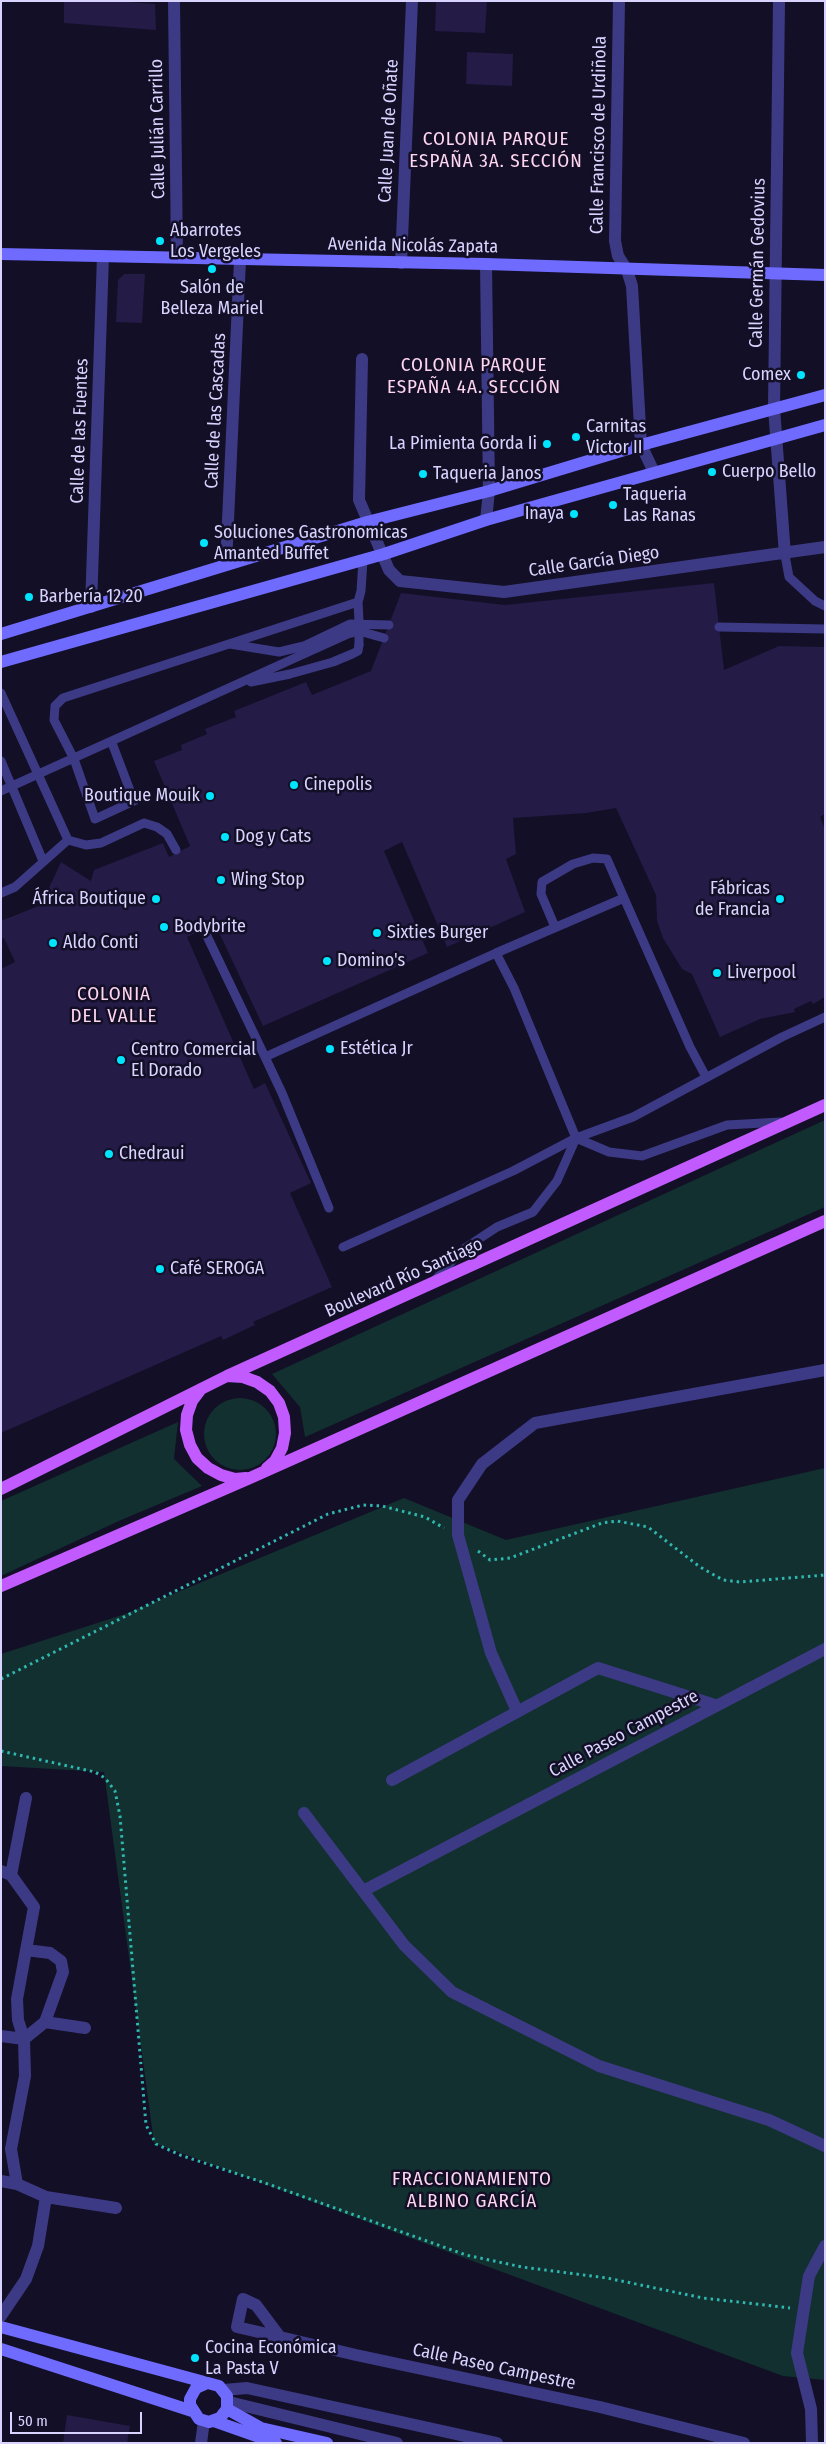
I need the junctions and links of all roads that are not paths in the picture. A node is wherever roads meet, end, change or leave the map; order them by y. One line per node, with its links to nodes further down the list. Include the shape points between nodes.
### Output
1 (174, 1): 7 (street, Calle Julián Carrillo)
2 (412, 1): 9 (street, Calle Juan de Oñate)
3 (619, 1): 11 (street, Calle Francisco de Urdiñola, via 615,240 618,256)
4 (779, 1): 12 (street, Calle Germán Gedovius)
5 (1, 254): 6 (street, Avenida Nicolás Zapata)
6 (103, 256): 7 (street, Avenida Nicolás Zapata); 31 (street, Calle de las Fuentes)
7 (177, 257): 8 (street, Avenida Nicolás Zapata)
8 (240, 260): 9 (street, Avenida Nicolás Zapata); 28 (street, Calle de las Cascadas)
9 (401, 263): 10 (street, Avenida Nicolás Zapata)
10 (486, 264): 11 (street, Avenida Nicolás Zapata); 21 (street)
11 (627, 270): 12 (street, Avenida Nicolás Zapata); 19 (street, Calle Francisco de Urdiñola, via 634,301)
12 (774, 273): 13 (street, Avenida Nicolás Zapata); 16 (street, Calle Germán Gedovius)
13 (825, 275)
14 (362, 359): 23 (street, via 359,500)
15 (825, 395): 16 (street)
16 (774, 408): 18 (street, Calle Germán Gedovius); 19 (street)
17 (825, 425): 18 (street)
18 (775, 438): 20 (street); 26 (street, Calle Germán Gedovius)
19 (642, 445): 20 (street, Calle Francisco de Urdiñola); 21 (street)
20 (654, 472): 22 (street)
21 (489, 491): 22 (street); 23 (street)
22 (486, 520): 25 (street)
23 (367, 522): 25 (street); 28 (street)
24 (825, 548): 26 (street, Calle García Diego)
25 (384, 554): 26 (street, Calle García Diego, via 390,570 400,581 504,592); 27 (street)
26 (785, 555): 30 (lane, via 789,577)
27 (363, 560): 29 (lane, via 362,592); 38 (street)
28 (226, 564): 31 (street)
29 (358, 602): 37 (lane); 39 (lane, bridge, via 358,651 290,674)
30 (825, 606)
31 (91, 607): 35 (street)
32 (389, 625): 37 (lane, via 350,624 304,646 279,652)
33 (718, 627): 34 (lane)
34 (825, 629)
35 (1, 634)
36 (384, 638): 39 (lane, via 359,632 348,634)
37 (226, 644): 42 (lane, via 63,698 55,706 54,720)
38 (1, 662)
39 (236, 685): 41 (lane)
40 (1, 692): 44 (lane)
41 (112, 742): 42 (lane); 42 (lane, via 134,801 96,819)
42 (74, 759): 44 (lane)
43 (1, 761): 45 (lane)
44 (39, 774): 45 (lane); 47 (lane)
45 (12, 786): 46 (lane); 49 (lane)
46 (1, 791)
47 (68, 840): 48 (lane, via 86,845 101,844 144,823 167,834); 49 (lane)
48 (176, 850)
49 (43, 861): 50 (lane, via 15,887)
50 (1, 893)
51 (624, 898): 52 (lane); 52 (lane, via 607,859 593,858 573,864 542,882 541,894); 57 (lane)
52 (555, 927): 54 (lane)
53 (205, 932): 56 (lane)
54 (496, 953): 56 (lane); 60 (lane, via 514,988)
55 (825, 1017): 57 (lane)
56 (265, 1057): 61 (lane)
57 (706, 1078): 60 (lane, via 633,1117)
58 (825, 1105): 59 (main road, Boulevard Río Santiago)
59 (789, 1121): 60 (lane, via 727,1126 642,1156 609,1152); 64 (main road, Boulevard Río Santiago)
60 (576, 1138): 63 (lane, via 513,1171); 64 (lane, via 558,1181 533,1212 498,1227 462,1250)
61 (329, 1208)
62 (825, 1221): 68 (main road)
63 (343, 1247)
64 (430, 1285): 66 (main road, Boulevard Río Santiago)
65 (825, 1370): 74 (street, via 535,1423 482,1464 458,1500 458,1534 491,1654)
66 (227, 1376): 67 (main road, Boulevard Río Santiago); 68 (main road, via 257,1382 279,1403 286,1433 275,1461)
67 (201, 1389): 69 (main road, via 192,1401 186,1430 197,1458 214,1472 235,1479); 70 (main road, Boulevard Río Santiago)
68 (264, 1472): 69 (main road)
69 (250, 1478): 71 (main road)
70 (1, 1489)
71 (1, 1586)
72 (825, 1649): 73 (street)
73 (715, 1706): 74 (street, Calle Paseo Campestre, via 598,1668); 79 (street, Calle Paseo Campestre)
74 (517, 1711): 75 (street, Calle Paseo Campestre)
75 (392, 1780)
76 (26, 1798): 78 (street)
77 (304, 1812): 79 (street)
78 (6, 1873): 80 (street, via 34,1907)
79 (363, 1891): 85 (street, via 404,1945 452,1992 599,2066 770,2120)
80 (26, 1950): 81 (street, via 50,1953 61,1961 63,1972); 84 (street, via 17,1999 18,2020)
81 (45, 2022): 82 (street); 84 (street)
82 (86, 2028)
83 (1, 2036): 84 (street)
84 (24, 2039): 87 (street, via 24,2076 11,2149)
85 (825, 2146)
86 (1, 2181): 87 (street)
87 (17, 2184): 88 (street)
88 (46, 2197): 89 (street); 91 (street, via 38,2246 26,2279)
89 (116, 2208)
90 (825, 2246): 106 (street, via 809,2276 797,2353 811,2410)
91 (1, 2316)
92 (1, 2328): 95 (street)
93 (280, 2337): 93 (street, Calle Paseo Campestre, via 237,2327 243,2298 256,2305); 105 (street, Calle Paseo Campestre, via 600,2407)
94 (1, 2349): 97 (street)
95 (207, 2383): 96 (street, via 219,2386); 97 (street, via 192,2393)
96 (227, 2400): 98 (street, via 220,2418); 99 (street, via 246,2388); 102 (street, via 261,2428); 103 (street)
97 (192, 2411): 98 (street)
98 (209, 2421): 100 (street); 101 (street)
99 (459, 2439): 104 (street)
100 (201, 2443)
101 (276, 2443)
102 (327, 2443)
103 (397, 2443)
104 (497, 2443)
105 (744, 2443)
106 (812, 2443)

